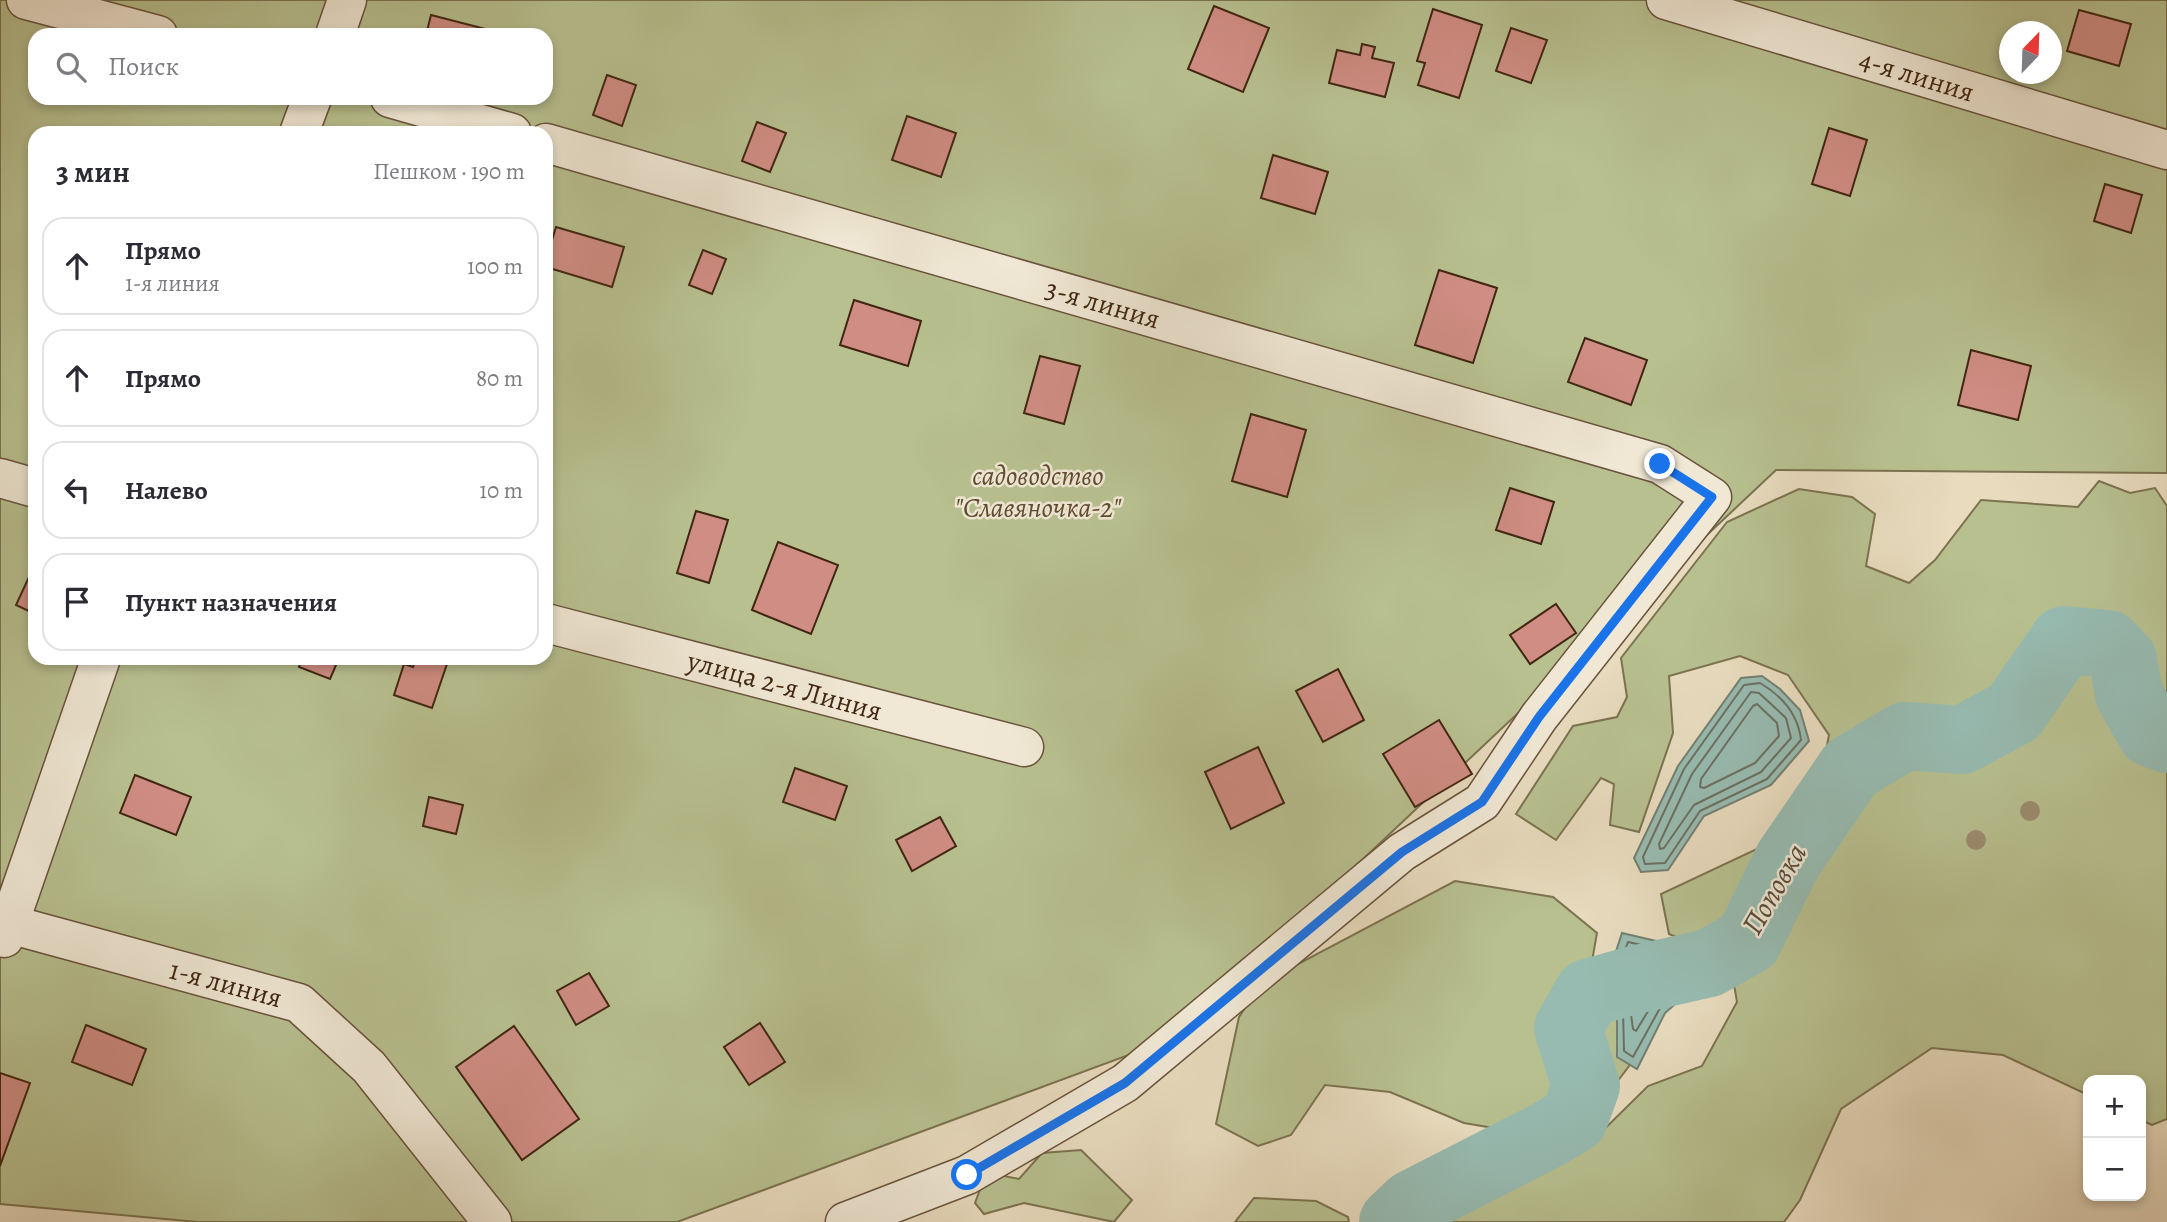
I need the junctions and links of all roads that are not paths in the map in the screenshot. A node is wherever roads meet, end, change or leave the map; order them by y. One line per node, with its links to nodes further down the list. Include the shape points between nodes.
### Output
1 (26, 0): 4 (street)
2 (347, 0): 5 (street)
3 (1666, 0): 11 (street, 4-я линия)
4 (132, 28)
5 (337, 28)
6 (309, 105): 8 (street)
7 (414, 105): 9 (street)
8 (302, 126)
9 (488, 126)
10 (553, 145): 19 (street, 3-я линия, via 1660,464 1712,497 1539,717 1482,802 1402,852 1125,1083 967,1175)
11 (2167, 150)
12 (0, 478): 13 (street)
13 (28, 486)
14 (553, 625): 16 (street, улица 2-я Линия)
15 (99, 665): 17 (street)
16 (1024, 747)
17 (3, 938): 18 (street, 1-я линия, via 299,1003 369,1068)
18 (492, 1222)
19 (845, 1222)

